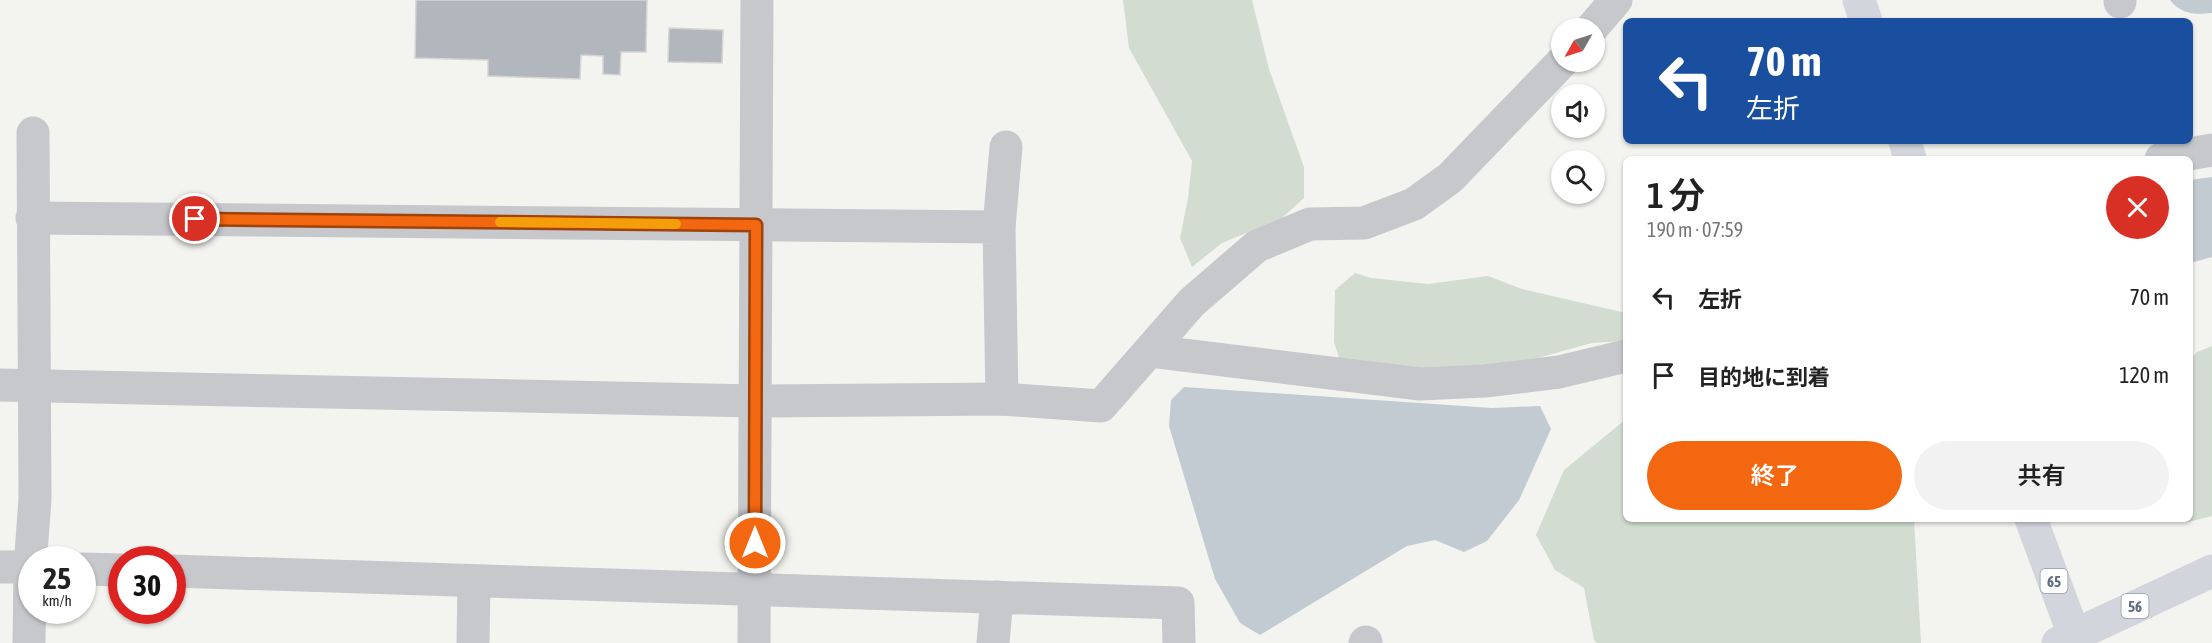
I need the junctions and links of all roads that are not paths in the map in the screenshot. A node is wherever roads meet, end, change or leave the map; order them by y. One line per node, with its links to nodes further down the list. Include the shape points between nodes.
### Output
1 (757, 0): 10 (street)
2 (1616, 0): 3 (street)
3 (1601, 18)
4 (1552, 72): 12 (street, via 1450,178 1414,204 1364,223 1310,224 1257,246 1192,302)
5 (33, 133): 9 (street)
6 (1006, 147): 11 (street)
7 (2212, 150): 8 (street)
8 (2178, 156)
9 (32, 218): 10 (street); 15 (street)
10 (756, 225): 11 (street); 17 (street)
11 (999, 227): 16 (street)
12 (1150, 351): 13 (street, via 1420,384 1559,372); 16 (street, via 1101,406)
13 (1623, 357)
14 (0, 385): 15 (street)
15 (33, 385): 17 (street); 19 (street, via 35,499)
16 (1002, 399): 17 (street)
17 (755, 401): 23 (street)
18 (2032, 522): 26 (main road, 65)
19 (25, 546)
20 (2212, 571): 26 (main road, 56)
21 (186, 572): 22 (street)
22 (474, 581): 23 (street); 28 (street)
23 (754, 590): 24 (street); 29 (street)
24 (997, 597): 30 (street); 31 (street, via 1178,603)
25 (27, 624): 27 (street)
26 (2070, 640)
27 (29, 643)
28 (473, 643)
29 (754, 643)
30 (993, 643)
31 (1179, 643)

